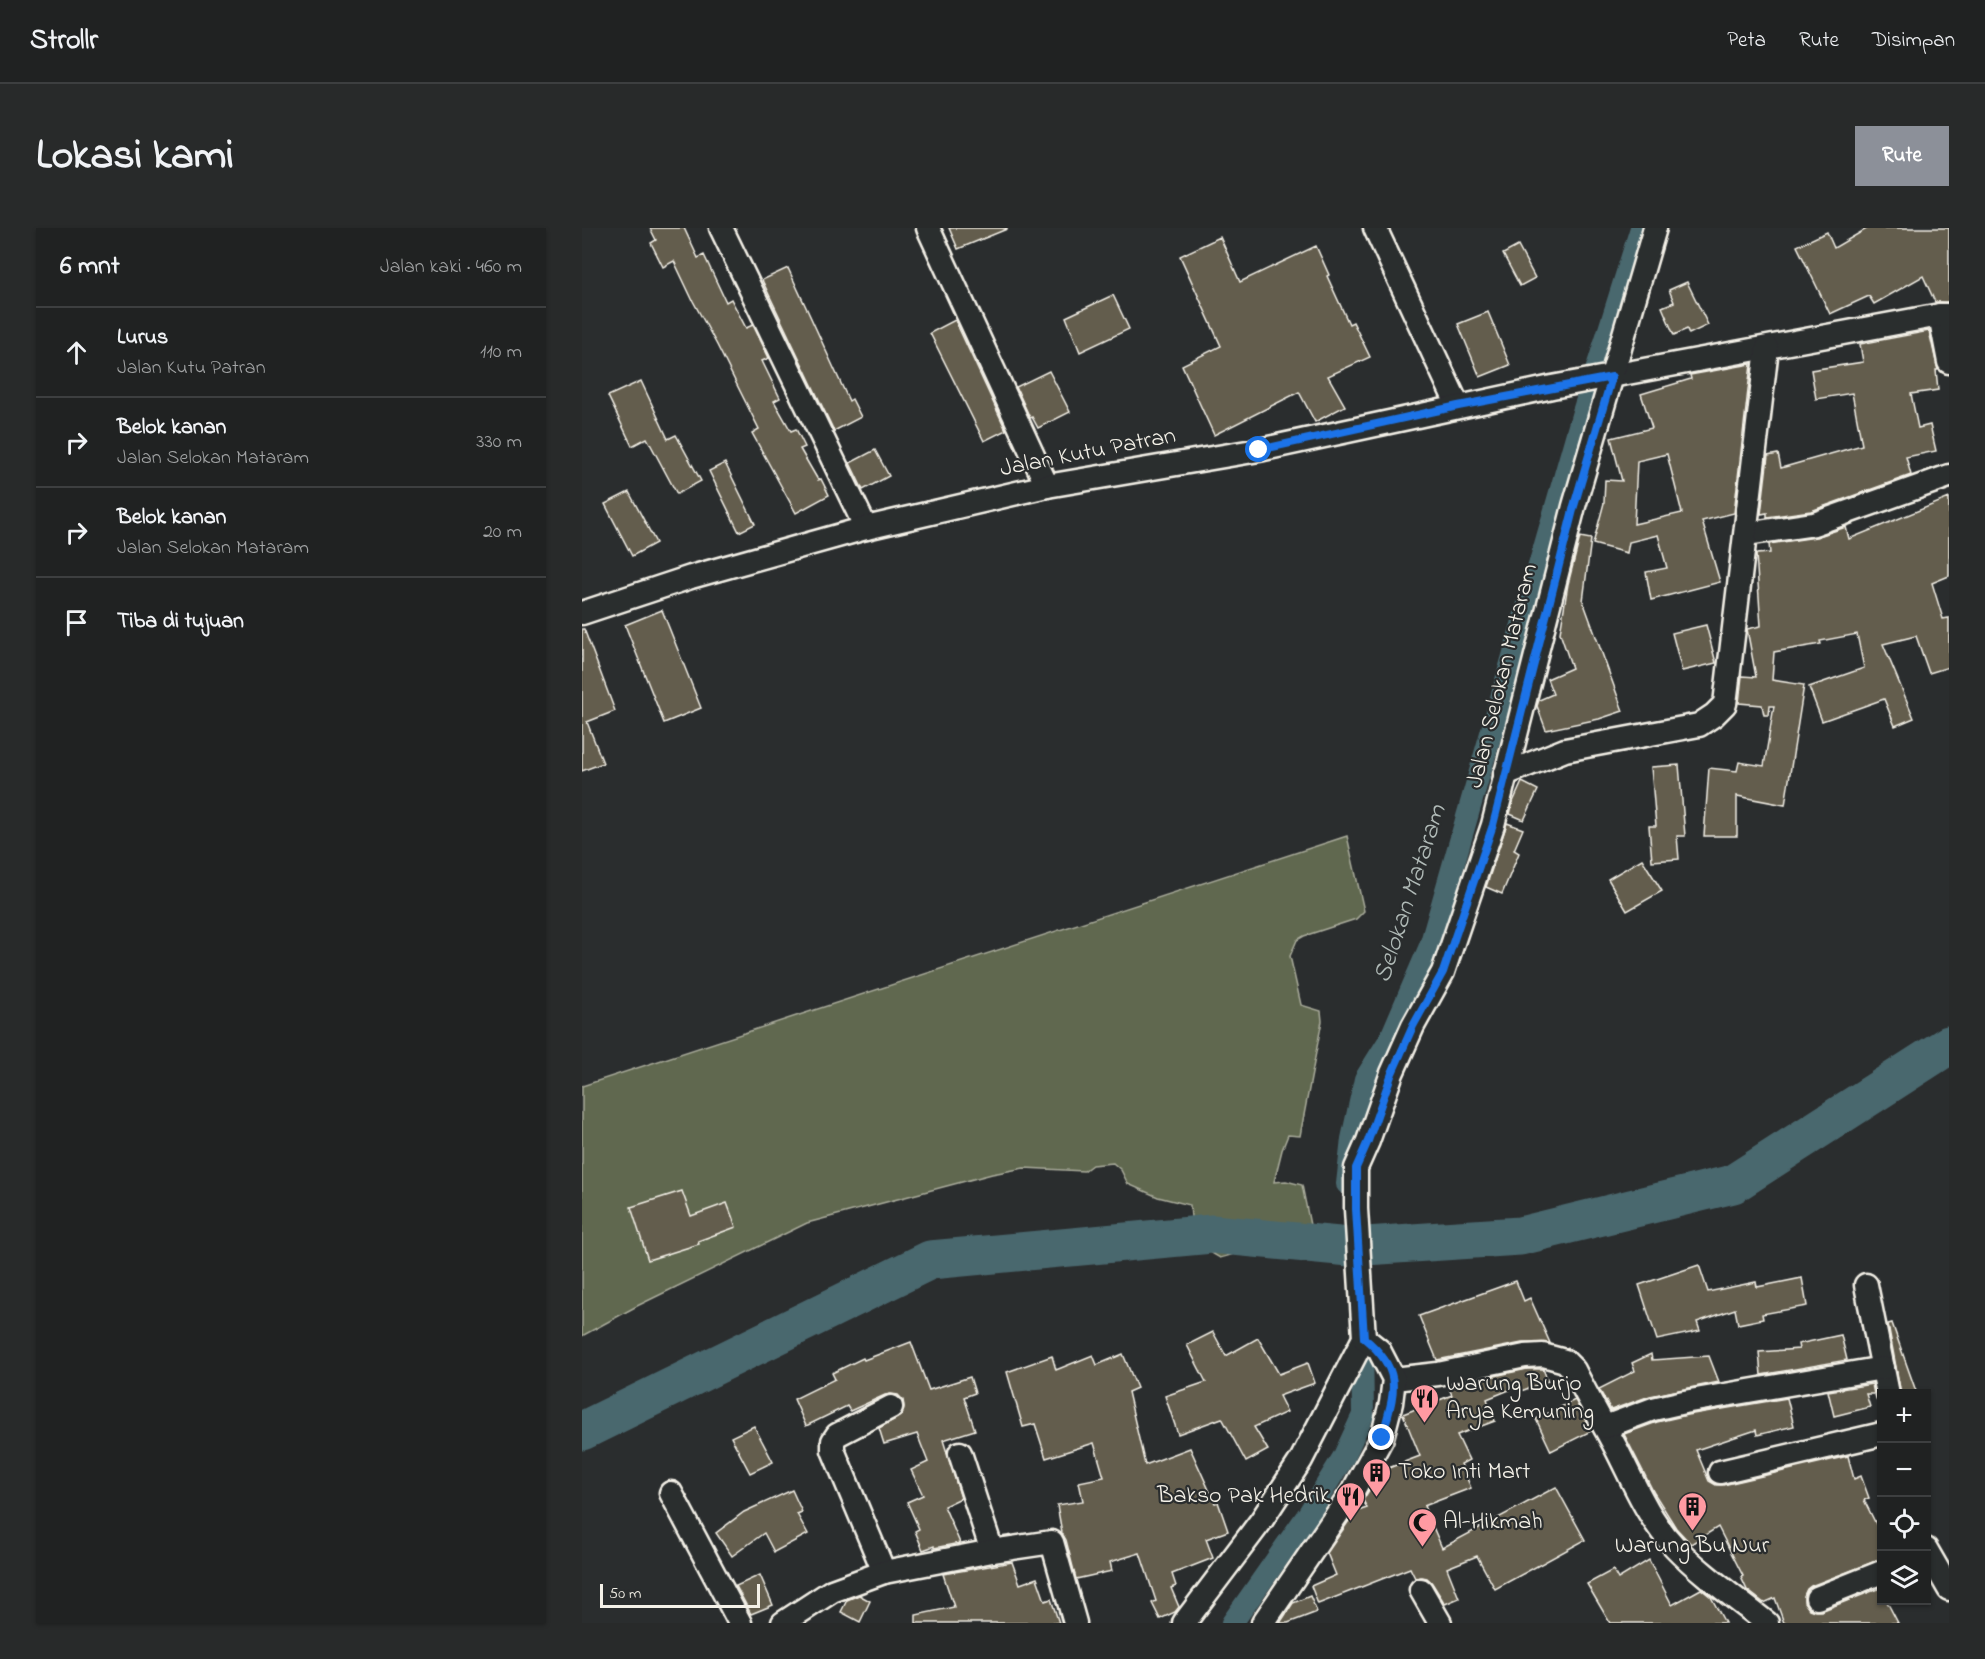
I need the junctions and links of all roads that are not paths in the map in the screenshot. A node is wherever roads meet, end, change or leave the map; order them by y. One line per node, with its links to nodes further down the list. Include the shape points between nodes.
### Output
1 (721, 228): 12 (street)
2 (928, 228): 11 (street)
3 (1375, 228): 9 (street)
4 (1655, 228): 8 (street, Jalan Selokan Mataram)
5 (1945, 315): 6 (street, Jalan Kutu Patran); 7 (street)
6 (1767, 348): 8 (street, Jalan Kutu Patran); 13 (street)
7 (1949, 362)
8 (1605, 378): 9 (street, Jalan Kutu Patran); 15 (street, Jalan Selokan Mataram)
9 (1458, 406): 11 (street, Jalan Kutu Patran, via 1259,450)
10 (1949, 476): 13 (street, via 1814,524)
11 (1047, 486): 12 (street, Jalan Kutu Patran)
12 (866, 528): 14 (street, Jalan Kutu Patran, via 691,577)
13 (1746, 534): 15 (street, via 1725,704 1714,715 1699,725 1565,750)
14 (582, 613)
15 (1505, 774): 17 (street, Jalan Selokan Mataram, via 1493,825 1443,972 1408,1035 1356,1168 1356,1209)
16 (1866, 1285): 18 (street)
17 (1369, 1336): 19 (street, Jalan Selokan Mataram); 37 (street, via 1261,1521)
18 (1882, 1368): 20 (street); 22 (street, via 1684,1402)
19 (1394, 1379): 22 (street, via 1542,1354 1565,1361 1574,1371); 38 (street, via 1382,1438 1353,1491)
20 (1887, 1389)
21 (891, 1407): 29 (street, via 837,1435 833,1441 833,1450)
22 (1605, 1427): 40 (street, via 1665,1535 1720,1588)
23 (1877, 1435): 25 (street)
24 (960, 1453): 27 (street)
25 (1720, 1472)
26 (671, 1493): 34 (street)
27 (992, 1551): 29 (street); 36 (street, via 1052,1542)
28 (1931, 1560): 31 (street)
29 (884, 1572): 35 (street, via 832,1591)
30 (1877, 1574): 33 (street)
31 (1949, 1589)
32 (1421, 1590): 39 (street)
33 (1817, 1598)
34 (740, 1623)
35 (783, 1623)
36 (1075, 1623)
37 (1184, 1623)
38 (1263, 1623)
39 (1440, 1623)
40 (1767, 1623)

